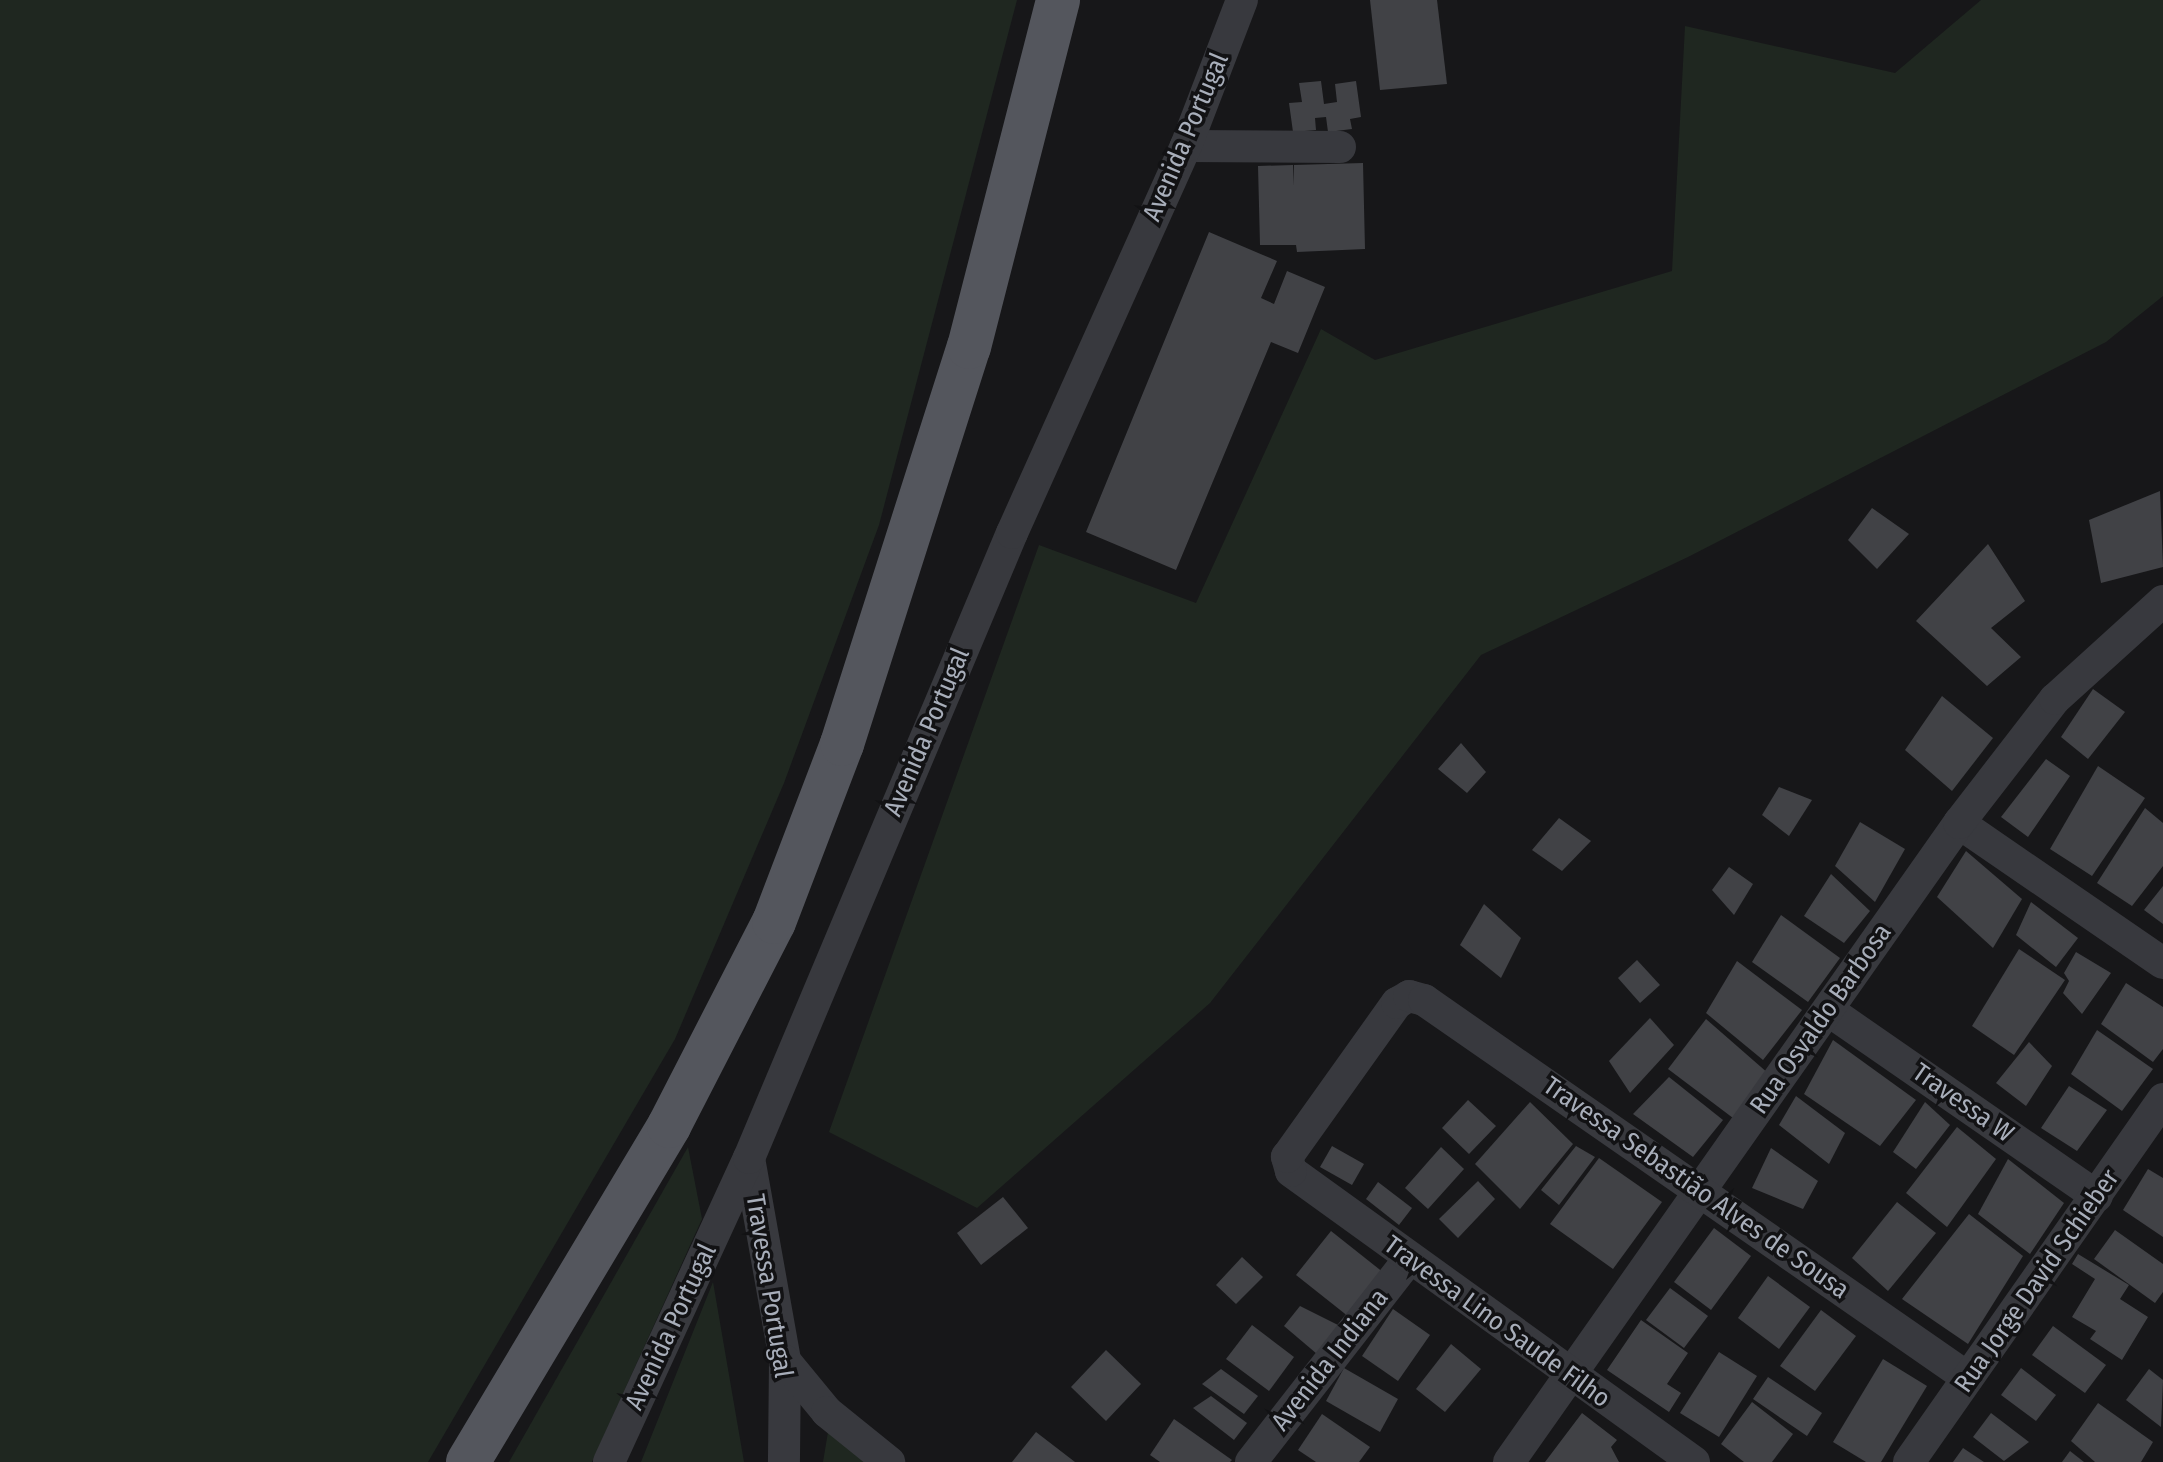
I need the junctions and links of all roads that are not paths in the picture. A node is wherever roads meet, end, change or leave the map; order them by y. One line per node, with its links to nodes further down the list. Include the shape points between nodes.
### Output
1 (1058, 0): 18 (main road, via 965,362 842,744 774,922 669,1126)
2 (1242, 0): 3 (street, Avenida Portugal)
3 (1186, 146): 4 (street); 10 (street, Avenida Portugal, via 1012,533)
4 (1340, 147)
5 (2163, 601): 6 (street, Rua Osvaldo Barbosa, via 2055,699)
6 (1959, 823): 7 (street); 8 (street, Rua Osvaldo Barbosa)
7 (2163, 963)
8 (1828, 1010): 12 (street, Rua Osvaldo Barbosa); 13 (street, Travessa W)
9 (2163, 1099): 13 (street, Rua Jorge David Schieber)
10 (749, 1158): 15 (street, Travessa Portugal); 19 (street, Avenida Portugal)
11 (1301, 1182): 12 (street, Travessa Sebastião Alves de Sousa, via 1287,1157 1343,1072 1397,1003 1409,996 1424,1000); 14 (street, Travessa Lino Saude Filho)
12 (1701, 1190): 16 (street, Rua Osvaldo Barbosa); 17 (street, Travessa Sebastião Alves de Sousa)
13 (2097, 1196): 17 (street, Rua Jorge David Schieber)
14 (1409, 1259): 16 (street, Travessa Lino Saude Filho); 22 (street, Avenida Indiana)
15 (785, 1361): 20 (street, Travessa Portugal); 21 (street, via 827,1412)
16 (1569, 1375): 23 (street, Rua Osvaldo Barbosa); 24 (street, Travessa Lino Saude Filho)
17 (1968, 1378): 25 (street, Rua Jorge David Schieber)
18 (468, 1462)
19 (609, 1462)
20 (784, 1462)
21 (889, 1462)
22 (1251, 1462)
23 (1509, 1462)
24 (1694, 1462)
25 (1909, 1462)

